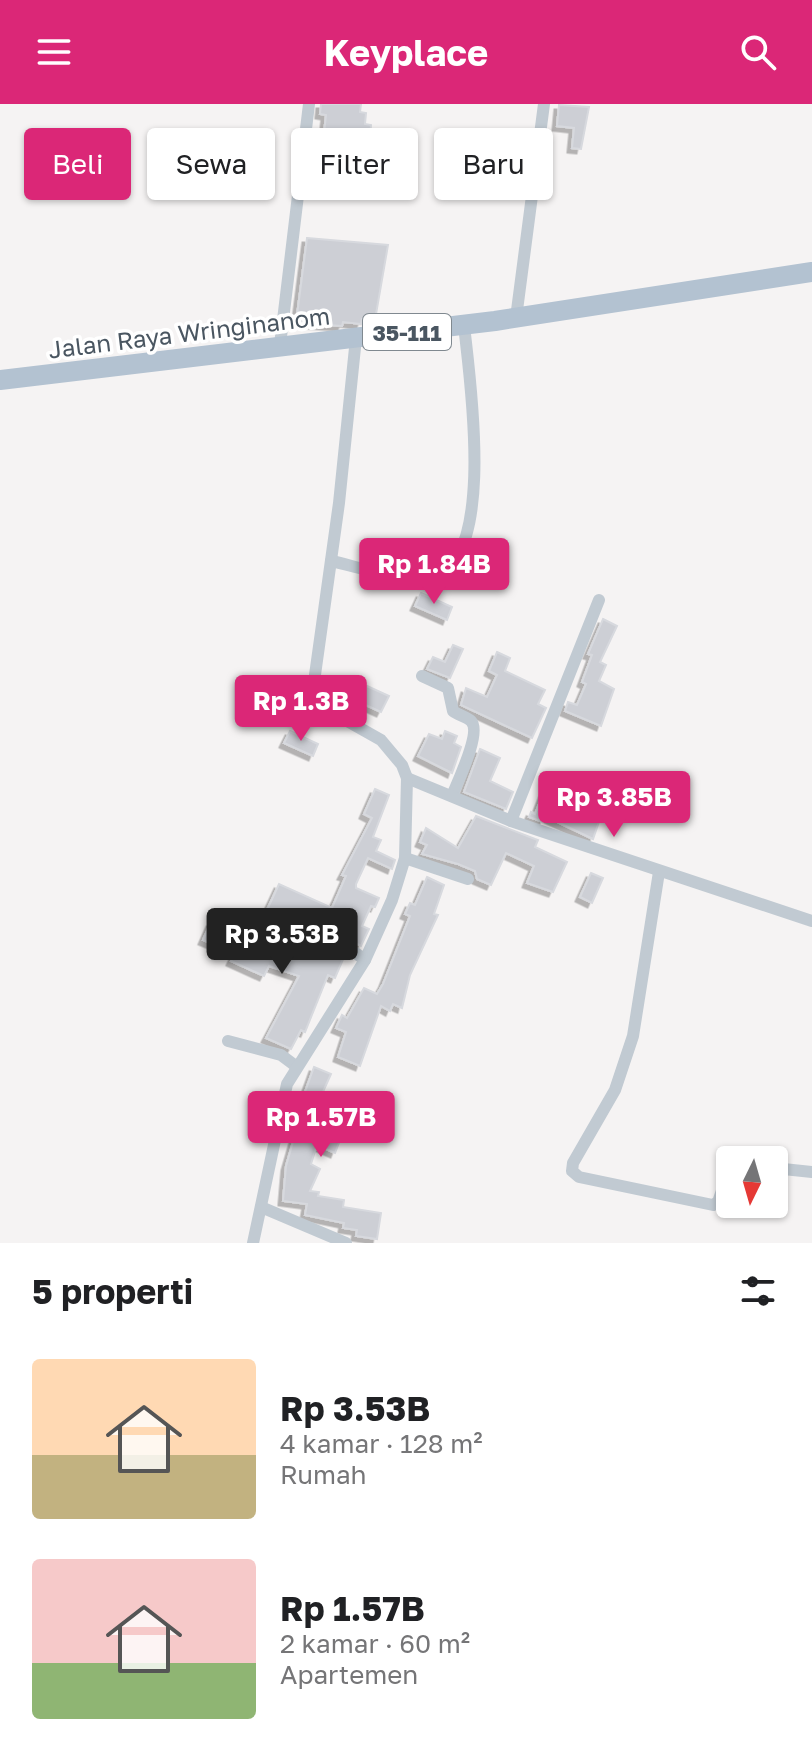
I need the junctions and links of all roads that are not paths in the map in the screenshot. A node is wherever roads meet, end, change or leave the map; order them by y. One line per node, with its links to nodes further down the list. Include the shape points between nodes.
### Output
1 (309, 104): 7 (street)
2 (544, 104): 4 (street)
3 (812, 272): 4 (main road, Jalan Raya Wringinanom / 35-111)
4 (516, 318): 5 (main road, Jalan Raya Wringinanom / 35-111)
5 (464, 325): 6 (main road, Jalan Raya Wringinanom / 35-111); 9 (street, via 477,450 468,517 454,560 435,577 420,579)
6 (356, 338): 7 (main road, Jalan Raya Wringinanom / 35-111); 9 (street)
7 (280, 345): 8 (main road, Jalan Raya Wringinanom / 35-111)
8 (0, 380)
9 (331, 561): 12 (street, via 316,692 326,709 381,740)
10 (599, 600): 14 (street)
11 (422, 676): 13 (street, via 448,688 453,711 474,727)
12 (407, 778): 13 (street); 15 (street)
13 (452, 796): 14 (street)
14 (511, 821): 16 (street)
15 (405, 858): 17 (street); 20 (street)
16 (659, 872): 19 (street); 25 (street, via 633,1036 615,1090 572,1171 579,1177 714,1205)
17 (468, 879)
18 (237, 919): 20 (street, via 318,937)
19 (812, 921)
20 (365, 960): 22 (street)
21 (228, 1041): 22 (street, via 281,1055)
22 (297, 1067): 26 (street, via 279,1109)
23 (788, 1169): 24 (street)
24 (812, 1172)
25 (716, 1200)
26 (261, 1207): 27 (street); 28 (street)
27 (253, 1243)
28 (346, 1243)

